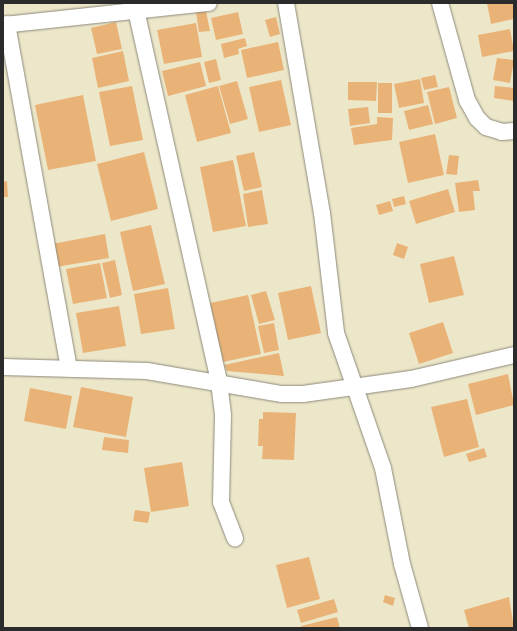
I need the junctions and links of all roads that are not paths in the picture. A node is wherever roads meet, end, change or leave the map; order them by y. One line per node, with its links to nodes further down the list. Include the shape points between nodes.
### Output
1 (208, 3): 4 (street)
2 (286, 3): 11 (street, via 322,213 336,332)
3 (440, 3): 6 (street, via 465,93 477,118 486,127 502,132)
4 (136, 10): 5 (street); 10 (street)
5 (5, 24): 9 (street)
6 (514, 131)
7 (514, 355): 11 (street, via 411,379)
8 (3, 367): 9 (street)
9 (69, 367): 10 (street, via 182,375)
10 (219, 382): 11 (street, via 282,394); 12 (street, via 223,415 221,502)
11 (352, 386): 13 (street, via 383,468 402,564)
12 (235, 538)
13 (420, 628)

